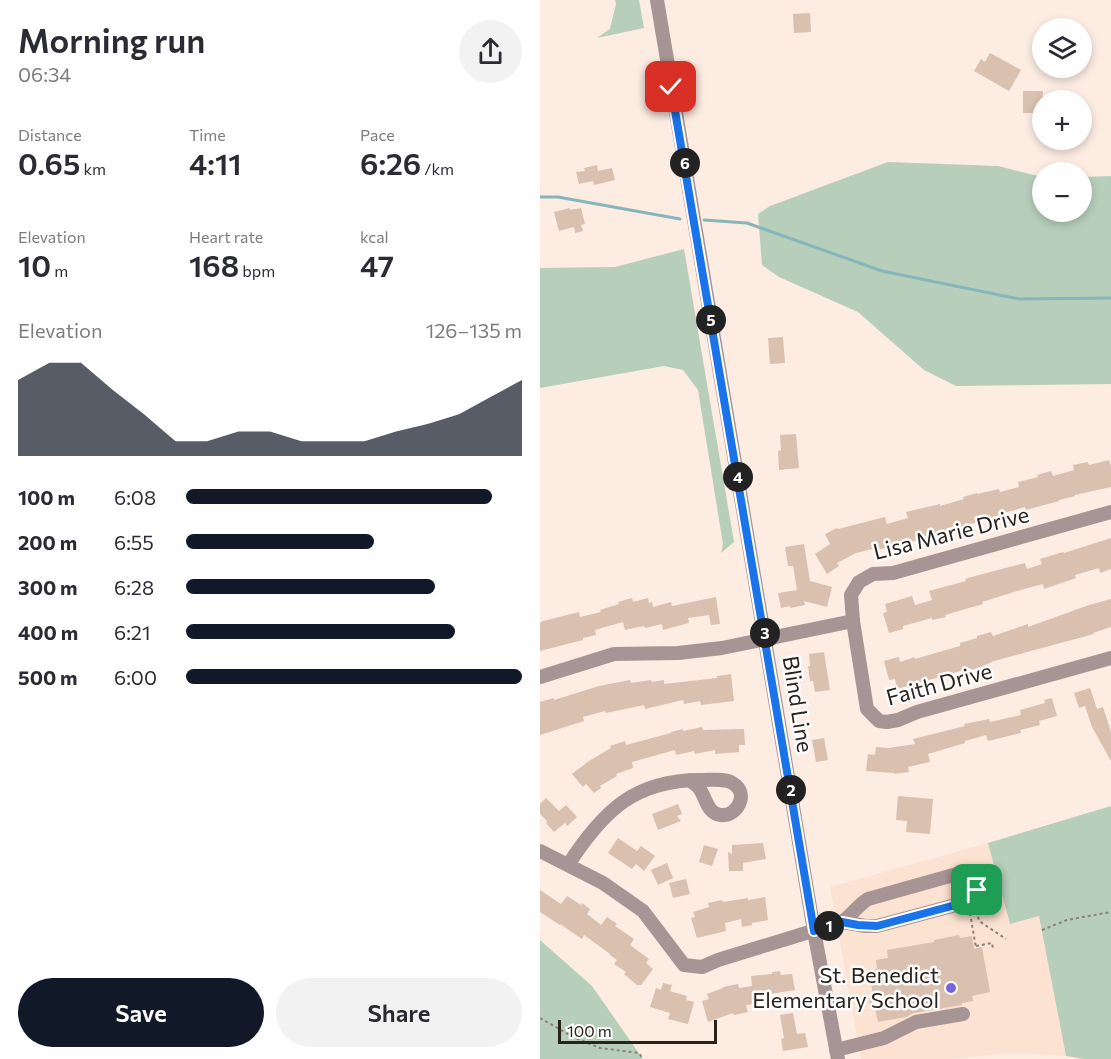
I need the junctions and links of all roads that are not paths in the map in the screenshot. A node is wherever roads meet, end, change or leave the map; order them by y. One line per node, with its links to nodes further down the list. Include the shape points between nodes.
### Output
1 (657, 0): 4 (street, Blind Line)
2 (1111, 512): 3 (street, Lisa Marie Drive, via 893,573 873,574 859,582 851,595)
3 (853, 621): 4 (street); 5 (street, Faith Drive, via 867,709 879,721 898,720)
4 (765, 639): 6 (street, via 678,653 614,654); 11 (street, Blind Line)
5 (1111, 658)
6 (540, 677)
7 (689, 780): 9 (street, via 649,787 630,796 604,817)
8 (540, 851): 9 (street)
9 (568, 865): 11 (street, via 643,911 684,965 702,967)
10 (842, 922): 10 (street, via 877,926 963,903 977,893 976,880 964,872 958,873 868,899); 11 (street)
11 (814, 931): 13 (street, Blind Line)
12 (963, 1014): 13 (street, via 916,1022)
13 (837, 1054)

